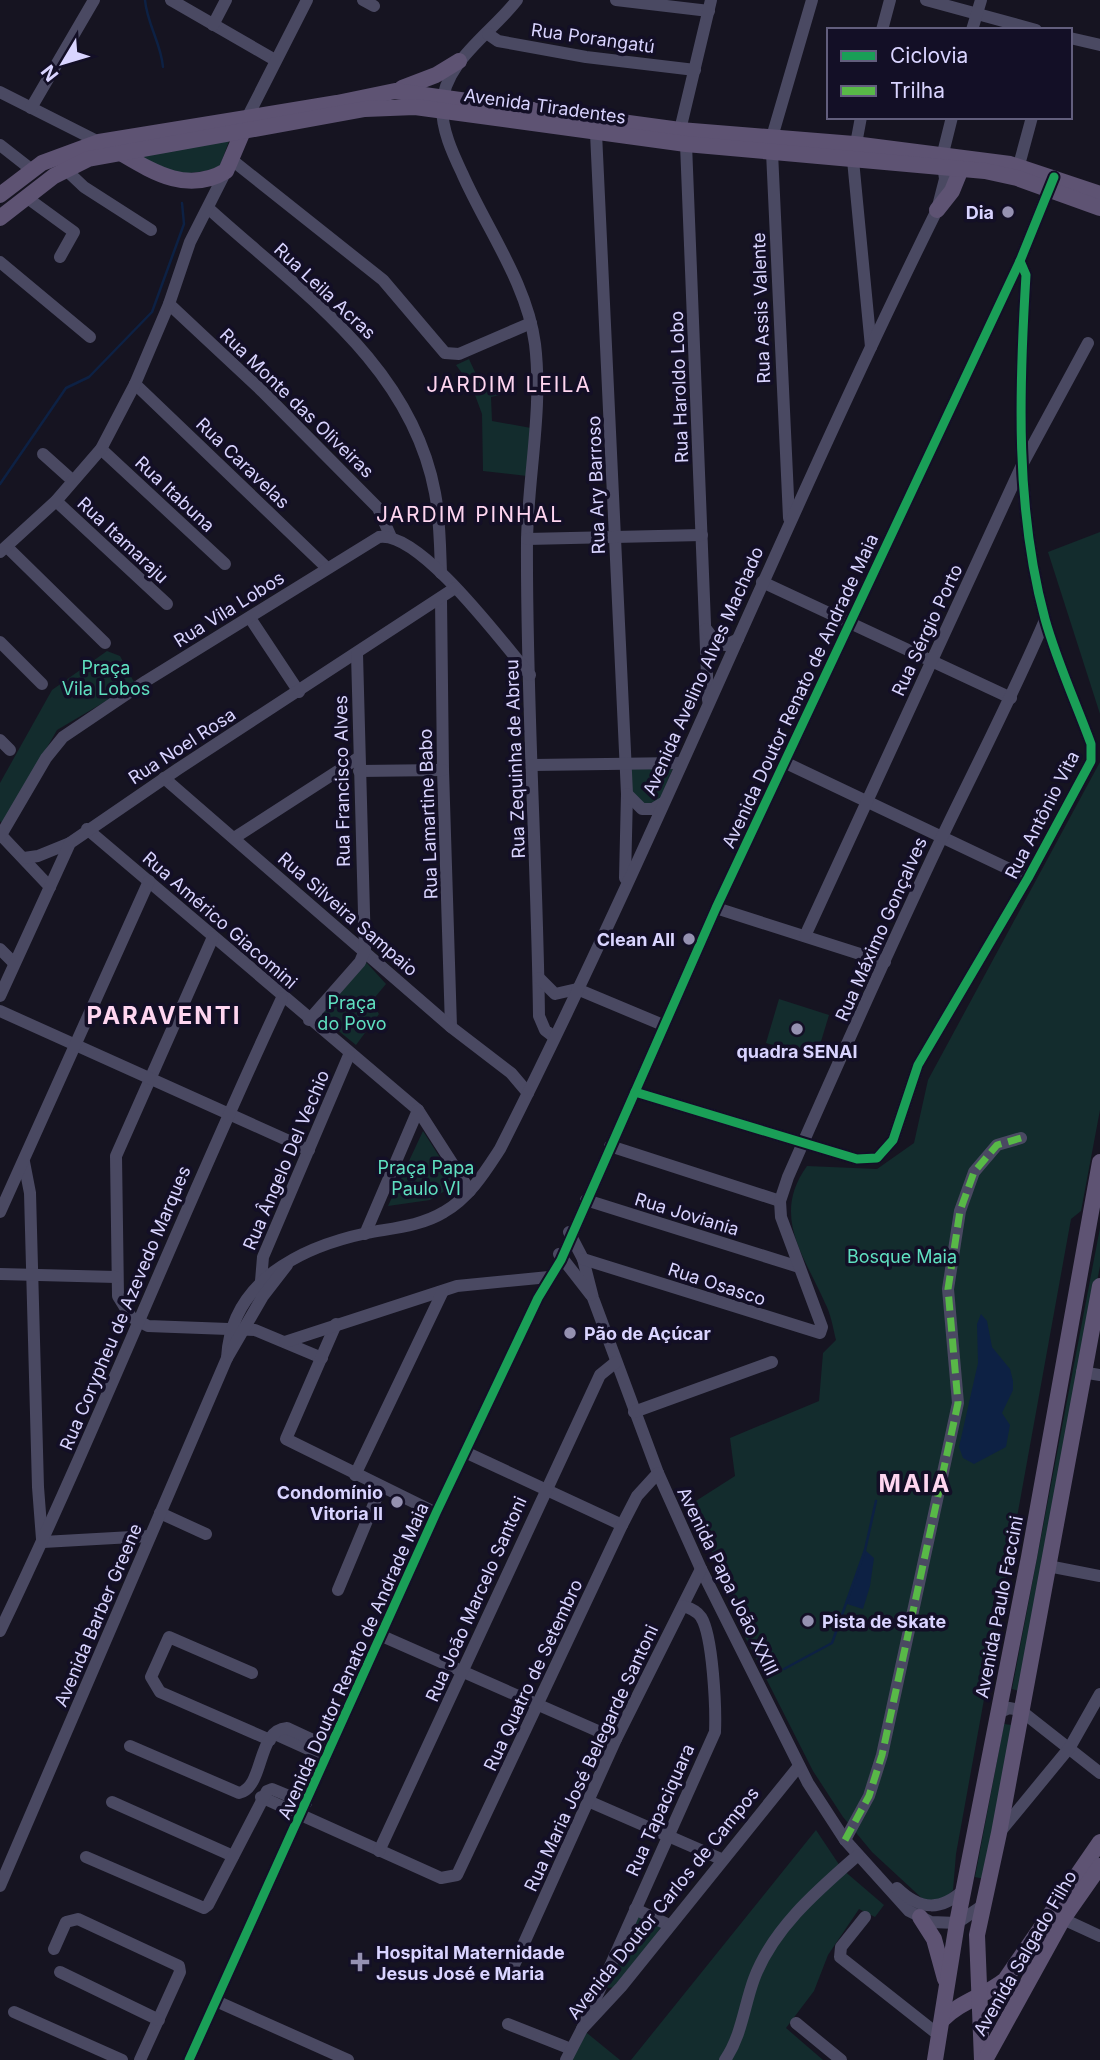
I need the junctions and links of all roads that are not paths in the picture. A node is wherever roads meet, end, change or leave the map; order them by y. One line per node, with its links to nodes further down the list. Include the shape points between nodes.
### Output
1 (94, 0): 26 (street)
2 (171, 0): 13 (street)
3 (226, 0): 13 (street)
4 (307, 0): 20 (street)
5 (616, 0): 11 (street)
6 (812, 0): 34 (street, Rua Assis Valente)
7 (890, 0): 14 (street)
8 (926, 0): 12 (street)
9 (981, 0): 12 (street)
10 (515, 1): 17 (street)
11 (710, 6): 22 (street, Rua Haroldo Lobo)
12 (976, 15): 15 (street); 16 (street)
13 (213, 25): 20 (street)
14 (883, 28)
15 (973, 28)
16 (1028, 28)
17 (488, 34): 21 (street); 22 (street, Rua Porangatú, via 498,41 586,57)
18 (1072, 39): 19 (street)
19 (1100, 46)
20 (275, 60): 30 (street)
21 (459, 61): 23 (main road); 25 (street)
22 (695, 70): 32 (street, Rua Haroldo Lobo)
23 (395, 91): 25 (main road, Avenida Tiradentes); 30 (main road, Avenida Tiradentes)
24 (0, 92): 26 (street)
25 (449, 97): 30 (main road, Avenida Tiradentes, via 415,107); 31 (main road, Avenida Tiradentes, via 475,114); 32 (main road, Avenida Tiradentes); 61 (street, Rua Zequinha de Abreu, via 453,155 518,285)
26 (32, 108): 33 (street)
27 (861, 119): 37 (street)
28 (951, 119): 38 (street)
29 (1031, 119): 39 (street)
30 (244, 125): 33 (main road, Avenida Tiradentes); 36 (main road, Avenida Tiradentes); 40 (main road)
31 (596, 133): 32 (main road, Avenida Tiradentes); 77 (street, Rua Ary Barroso)
32 (683, 137): 34 (main road, Avenida Tiradentes); 75 (street, Rua Haroldo Lobo)
33 (99, 142): 42 (main road, Avenida Tiradentes, via 66,152)
34 (772, 144): 37 (main road, Avenida Tiradentes); 68 (street, Rua Assis Valente)
35 (0, 145): 42 (street)
36 (119, 152): 41 (main road, Avenida Tiradentes); 43 (main road, via 165,178)
37 (854, 152): 38 (main road, Avenida Tiradentes); 57 (street)
38 (950, 165): 39 (main road, Avenida Tiradentes); 44 (main road, Avenida Tiradentes); 50 (main road, via 952,191)
39 (1019, 165): 44 (main road, Avenida Tiradentes)
40 (229, 166): 43 (main road); 48 (street); 61 (street, via 383,280 445,353 459,354)
41 (65, 169): 47 (main road, Avenida Tiradentes); 52 (street, via 84,187)
42 (28, 173): 46 (main road, Avenida Tiradentes)
43 (203, 180): 48 (street)
44 (1052, 183): 45 (main road, Avenida Tiradentes); 49 (main road, Avenida Tiradentes); 54 (street, Avenida Doutor Renato de Andrade Maia)
45 (1100, 194)
46 (0, 195)
47 (26, 197): 51 (main road, Avenida Tiradentes); 53 (street, via 74,232)
48 (208, 208): 60 (street, via 190,242); 81 (street, Rua Leila Acras, via 330,316 381,371 421,448 435,492)
49 (1100, 208)
50 (937, 210): 58 (street, Avenida Avelino Alves Machado)
51 (0, 218)
52 (151, 230)
53 (60, 257)
54 (1020, 261): 56 (street, Avenida Doutor Renato de Andrade Maia); 59 (street, Rua Antônio Vita, via 1026,275)
55 (0, 262): 62 (street)
56 (1009, 284): 59 (street); 88 (street, Avenida Doutor Renato de Andrade Maia)
57 (869, 297): 58 (street, via 883,303); 64 (street)
58 (894, 298): 64 (street, Avenida Avelino Alves Machado)
59 (1024, 300): 69 (street, Rua Antônio Vita)
60 (169, 304): 65 (street); 74 (street, Rua Monte das Oliveiras, via 378,508)
61 (531, 323): 76 (street, Rua Zequinha de Abreu, via 538,416)
62 (90, 337)
63 (1088, 343): 69 (street, Rua Sérgio Porto)
64 (872, 351): 70 (street, Avenida Avelino Alves Machado)
65 (135, 384): 66 (street); 80 (street, Rua Caravelas)
66 (101, 449): 71 (street); 79 (street, Rua Itabuna)
67 (43, 454): 71 (street)
68 (787, 463): 70 (street, via 796,475); 73 (street, Rua Assis Valente)
69 (1022, 466): 87 (street, Rua Antônio Vita, via 1024,504); 94 (street, Rua Sérgio Porto)
70 (812, 471): 73 (street, Avenida Avelino Alves Machado)
71 (72, 480): 72 (street)
72 (56, 501): 78 (street); 85 (street, Rua Itamaraju)
73 (789, 523): 82 (street, Avenida Avelino Alves Machado)
74 (390, 535): 80 (street, Rua Vila Lobos, via 369,541); 81 (street, via 413,546)
75 (702, 535): 77 (street); 89 (street, Rua Haroldo Lobo)
76 (527, 539): 77 (street); 95 (street, Rua Zequinha de Abreu)
77 (616, 539): 102 (street, Rua Ary Barroso)
78 (3, 550): 92 (street)
79 (225, 564)
80 (326, 567): 86 (street, Rua Vila Lobos)
81 (441, 573): 83 (street)
82 (762, 582): 88 (street); 90 (street, Avenida Avelino Alves Machado)
83 (454, 587): 84 (street, Rua Noel Rosa); 95 (street)
84 (441, 599): 93 (street, Rua Noel Rosa); 107 (street, Rua Lamartine Babo)
85 (167, 604)
86 (250, 618): 97 (street); 113 (street, Rua Vila Lobos, via 63,737)
87 (1045, 620): 98 (street, Rua Máximo Gonçalves); 118 (street, Rua Antônio Vita, via 1093,752)
88 (849, 622): 94 (street); 103 (street, Avenida Doutor Renato de Andrade Maia)
89 (706, 629): 90 (street, via 718,643 726,645); 99 (street, Rua Haroldo Lobo)
90 (738, 639): 99 (street, Avenida Avelino Alves Machado)
91 (0, 642): 96 (street)
92 (105, 643)
93 (357, 654): 97 (street, Rua Noel Rosa); 105 (street, Rua Francisco Alves)
94 (932, 662): 98 (street); 110 (street, Rua Sérgio Porto)
95 (530, 674): 106 (street, Rua Zequinha de Abreu)
96 (42, 684)
97 (299, 692): 108 (street, Rua Noel Rosa)
98 (1012, 698): 114 (street, Rua Máximo Gonçalves)
99 (708, 702): 104 (street, Avenida Avelino Alves Machado)
100 (0, 740): 101 (street)
101 (10, 750)
102 (625, 761): 104 (street); 106 (street); 109 (street, Rua Ary Barroso)
103 (784, 762): 110 (street); 122 (street, Avenida Doutor Renato de Andrade Maia)
104 (680, 763): 111 (street, Avenida Avelino Alves Machado)
105 (359, 764): 107 (street); 115 (street); 126 (street, Rua Francisco Alves)
106 (533, 765): 129 (street, Rua Zequinha de Abreu)
107 (443, 770): 137 (street, Rua Lamartine Babo)
108 (164, 778): 112 (street, Rua Noel Rosa); 115 (street, Rua Silveira Sampaio)
109 (627, 794): 111 (street, via 642,809); 120 (street, Rua Ary Barroso)
110 (863, 802): 114 (street); 123 (street, Rua Sérgio Porto)
111 (663, 803): 120 (street, Avenida Avelino Alves Machado)
112 (87, 829): 116 (street, Rua Noel Rosa); 119 (street, Rua Américo Giacomini)
113 (0, 835): 117 (street)
114 (942, 836): 118 (street); 128 (street, Rua Máximo Gonçalves)
115 (234, 838): 126 (street, Rua Silveira Sampaio)
116 (70, 843): 117 (street); 121 (street, Rua Noel Rosa)
117 (24, 858): 121 (street)
118 (1028, 878): 149 (street, Rua Antônio Vita, via 918,1065 890,1145 877,1158 864,1160)
119 (149, 881): 124 (street, Rua Américo Giacomini); 139 (street)
120 (624, 885): 130 (street, Avenida Avelino Alves Machado)
121 (50, 887): 127 (street, Rua Noel Rosa)
122 (716, 908): 123 (street); 136 (street, Avenida Doutor Renato de Andrade Maia)
123 (804, 936): 128 (street)
124 (214, 937): 132 (street, Rua Américo Giacomini); 143 (street)
125 (0, 949): 127 (street)
126 (365, 950): 134 (street, via 360,962); 137 (street, Rua Silveira Sampaio)
127 (13, 962): 131 (street, Rua Noel Rosa)
128 (885, 962): 149 (street, Rua Máximo Gonçalves)
129 (539, 978): 130 (street, via 555,994); 135 (street, Rua Zequinha de Abreu)
130 (577, 989): 136 (street); 138 (street, Avenida Avelino Alves Machado)
131 (0, 996)
132 (282, 998): 134 (street, Rua Américo Giacomini); 147 (street, Rua Corypheu de Azevedo Marques)
133 (0, 1010): 139 (street)
134 (309, 1020): 140 (street, Rua Américo Giacomini)
135 (541, 1024): 138 (street); 141 (street, Rua Zequinha de Abreu)
136 (663, 1025): 144 (street, Avenida Doutor Renato de Andrade Maia)
137 (451, 1027): 142 (street, Rua Silveira Sampaio)
138 (554, 1037): 141 (street, Avenida Avelino Alves Machado)
139 (73, 1044): 143 (street); 152 (street)
140 (349, 1055): 146 (street, Rua Américo Giacomini); 151 (street, Rua Ângelo Del Vechio)
141 (539, 1070): 142 (street); 145 (street, Avenida Avelino Alves Machado)
142 (511, 1073): 145 (street, Rua Silveira Sampaio)
143 (152, 1078): 147 (street); 170 (street, via 114,1166)
144 (635, 1092): 149 (street, Rua Antônio Vita); 150 (street, Avenida Doutor Renato de Andrade Maia)
145 (528, 1093): 154 (street, Avenida Avelino Alves Machado, via 500,1149)
146 (418, 1110): 154 (street, Rua Américo Giacomini); 159 (street)
147 (229, 1111): 151 (street); 177 (street, Rua Corypheu de Azevedo Marques)
148 (1016, 1138): 225 (street, via 997,1145 974,1172 960,1211 948,1289 958,1403 882,1755 869,1796)
149 (805, 1143): 156 (street, Rua Máximo Gonçalves)
150 (610, 1146): 155 (street, Avenida Doutor Renato de Andrade Maia); 156 (street)
151 (309, 1150): 172 (street, Rua Ângelo Del Vechio, via 263,1257)
152 (24, 1162): 158 (street); 168 (street, via 30,1185)
153 (1100, 1162): 157 (main road, Avenida Paulo Faccini)
154 (470, 1191): 159 (street, Avenida Barber Greene, via 430,1220)
155 (586, 1200): 160 (street, Avenida Doutor Renato de Andrade Maia); 165 (street, Rua Joviania)
156 (780, 1201): 161 (street)
157 (1096, 1202): 212 (main road, Avenida Paulo Faccini)
158 (0, 1212)
159 (365, 1234): 164 (street, Avenida Barber Greene, via 316,1246)
160 (570, 1234): 162 (street, Avenida Doutor Renato de Andrade Maia); 163 (street, Avenida Papa João XXIII)
161 (793, 1252): 165 (street); 167 (street)
162 (560, 1256): 171 (street, Avenida Doutor Renato de Andrade Maia); 176 (street, Avenida Papa João XXIII)
163 (583, 1259): 166 (street, Rua Osasco); 173 (street, Avenida Papa João XXIII)
164 (290, 1261): 172 (street, Avenida Barber Greene); 179 (street, Avenida Barber Greene)
165 (779, 1261): 167 (street, Rua Joviania)
166 (605, 1266): 167 (street, Rua Osasco, via 818,1335 822,1327); 173 (street)
167 (799, 1267)
168 (32, 1273): 169 (street); 170 (street); 190 (street)
169 (0, 1274)
170 (116, 1277): 177 (street, via 121,1304)
171 (550, 1277): 175 (street, via 479,1281); 187 (street, Avenida Doutor Renato de Andrade Maia)
172 (261, 1281): 179 (street, Avenida Barber Greene, via 246,1299)
173 (589, 1281): 176 (street, Avenida Papa João XXIII)
174 (1100, 1286): 184 (main road)
175 (443, 1291): 178 (street); 188 (street)
176 (593, 1298): 183 (street, Avenida Papa João XXIII)
177 (138, 1322): 179 (street, via 159,1327); 193 (street, Rua Corypheu de Azevedo Marques)
178 (336, 1324): 180 (street); 181 (street)
179 (239, 1328): 180 (street); 194 (street, Avenida Barber Greene)
180 (285, 1342): 181 (street)
181 (322, 1357): 188 (street, via 286,1439)
182 (772, 1362): 186 (street)
183 (615, 1365): 186 (street, Avenida Papa João XXIII); 192 (street, Rua João Marcelo Santoni, via 600,1375)
184 (1082, 1372): 185 (street); 200 (main road)
185 (1100, 1375)
186 (634, 1412): 189 (street, Avenida Papa João XXIII)
187 (465, 1452): 192 (street); 195 (street, Avenida Doutor Renato de Andrade Maia)
188 (355, 1475): 191 (street)
189 (660, 1478): 196 (street, Rua Quatro de Setembro, via 645,1486); 201 (street, Avenida Papa João XXIII)
190 (38, 1487): 193 (street); 199 (street)
191 (381, 1487): 195 (street); 203 (street)
192 (544, 1489): 196 (street); 207 (street, Rua João Marcelo Santoni)
193 (62, 1497): 199 (street, Rua Corypheu de Azevedo Marques)
194 (160, 1513): 197 (street); 198 (street, Avenida Barber Greene)
195 (436, 1513): 206 (street, Avenida Doutor Renato de Andrade Maia)
196 (622, 1525): 210 (street, Rua Quatro de Setembro)
197 (206, 1534)
198 (150, 1536): 199 (street); 233 (street, Avenida Barber Greene)
199 (43, 1542): 205 (street, Rua Corypheu de Azevedo Marques)
200 (1048, 1566): 202 (street); 211 (main road)
201 (701, 1569): 204 (street, Rua Maria José Belegarde Santoni); 218 (street, Avenida Papa João XXIII)
202 (1100, 1576)
203 (338, 1590)
204 (683, 1606): 214 (street, Rua Maria José Belegarde Santoni); 224 (street, Rua Tapaciquara, via 698,1613 706,1628 715,1727)
205 (0, 1631)
206 (382, 1636): 207 (street); 217 (street, Avenida Doutor Renato de Andrade Maia)
207 (463, 1671): 210 (street); 227 (street, Rua João Marcelo Santoni)
208 (251, 1673): 213 (street, via 169,1637 151,1677 160,1692)
209 (1100, 1694): 216 (street)
210 (540, 1703): 214 (street); 227 (street, Rua Quatro de Setembro, via 461,1870 453,1878 441,1878)
211 (1020, 1710): 212 (street); 216 (street); 223 (main road)
212 (998, 1713): 234 (main road, Avenida Paulo Faccini)
213 (272, 1737): 215 (street, via 249,1787 239,1793); 217 (street)
214 (616, 1739): 220 (street, Rua Maria José Belegarde Santoni)
215 (130, 1746)
216 (1070, 1747): 219 (street); 223 (street)
217 (328, 1753): 222 (street, Avenida Doutor Renato de Andrade Maia)
218 (798, 1770): 225 (street, Avenida Papa João XXIII); 230 (street, Avenida Doutor Carlos de Campos)
219 (1100, 1773)
220 (588, 1801): 224 (street); 245 (street, Rua Maria José Belegarde Santoni)
221 (112, 1802): 228 (street)
222 (303, 1809): 227 (street); 228 (street, via 261,1797); 251 (street, Avenida Doutor Renato de Andrade Maia)
223 (999, 1833): 235 (main road)
224 (669, 1835): 230 (street); 236 (street, Rua Tapaciquara)
225 (845, 1840): 231 (street, Avenida Papa João XXIII)
226 (1100, 1842): 243 (main road, Avenida Salgado Filho)
227 (379, 1851)
228 (233, 1856): 229 (street, via 204,1908)
229 (86, 1857)
230 (721, 1859): 241 (street, Avenida Doutor Carlos de Campos)
231 (861, 1859): 234 (street, Avenida Papa João XXIII, via 906,1898 929,1907 946,1904); 238 (street, Avenida Papa João XXIII); 264 (street, via 811,1898 773,1943 754,1979 735,2043)
232 (1100, 1866): 239 (main road, Avenida Salgado Filho)
233 (0, 1886)
234 (965, 1889): 240 (main road, Avenida Paulo Faccini)
235 (982, 1906): 240 (street); 250 (main road, via 976,1951)
236 (635, 1909): 241 (street); 247 (street, Rua Tapaciquara)
237 (865, 1917): 256 (street, via 841,1947 840,1957)
238 (920, 1917): 240 (street, via 939,1924); 249 (main road, via 940,1953)
239 (1063, 1919): 242 (street); 243 (main road, Avenida Salgado Filho)
240 (957, 1923): 249 (main road, Avenida Paulo Faccini)
241 (669, 1925): 248 (street, Avenida Doutor Carlos de Campos)
242 (1100, 1936)
243 (1042, 1941): 250 (main road, Avenida Salgado Filho, via 1006,1980); 267 (main road, Avenida Salgado Filho)
244 (54, 1948): 253 (street, via 66,1922 78,1919 177,1963 180,1972)
245 (515, 1963)
246 (60, 1972): 253 (street)
247 (601, 1980): 248 (street, via 608,1989); 257 (street, Rua Tapaciquara)
248 (621, 1987): 257 (street, Avenida Doutor Carlos de Campos)
249 (946, 1990): 256 (main road, Avenida Paulo Faccini)
250 (979, 1997): 256 (main road, Avenida Salgado Filho, via 958,2005); 267 (main road)
251 (216, 2001): 259 (street); 262 (street, Avenida Doutor Renato de Andrade Maia)
252 (14, 2012): 261 (street)
253 (159, 2020): 260 (street)
254 (796, 2023): 265 (street)
255 (508, 2024): 258 (street)
256 (941, 2028): 266 (main road, Avenida Paulo Faccini)
257 (582, 2029): 258 (street, Avenida Doutor Carlos de Campos)
258 (568, 2055)
259 (328, 2056): 263 (street)
260 (142, 2059)
261 (122, 2060)
262 (189, 2060)
263 (348, 2060)
264 (725, 2060)
265 (841, 2060)
266 (935, 2060)
267 (984, 2060)

